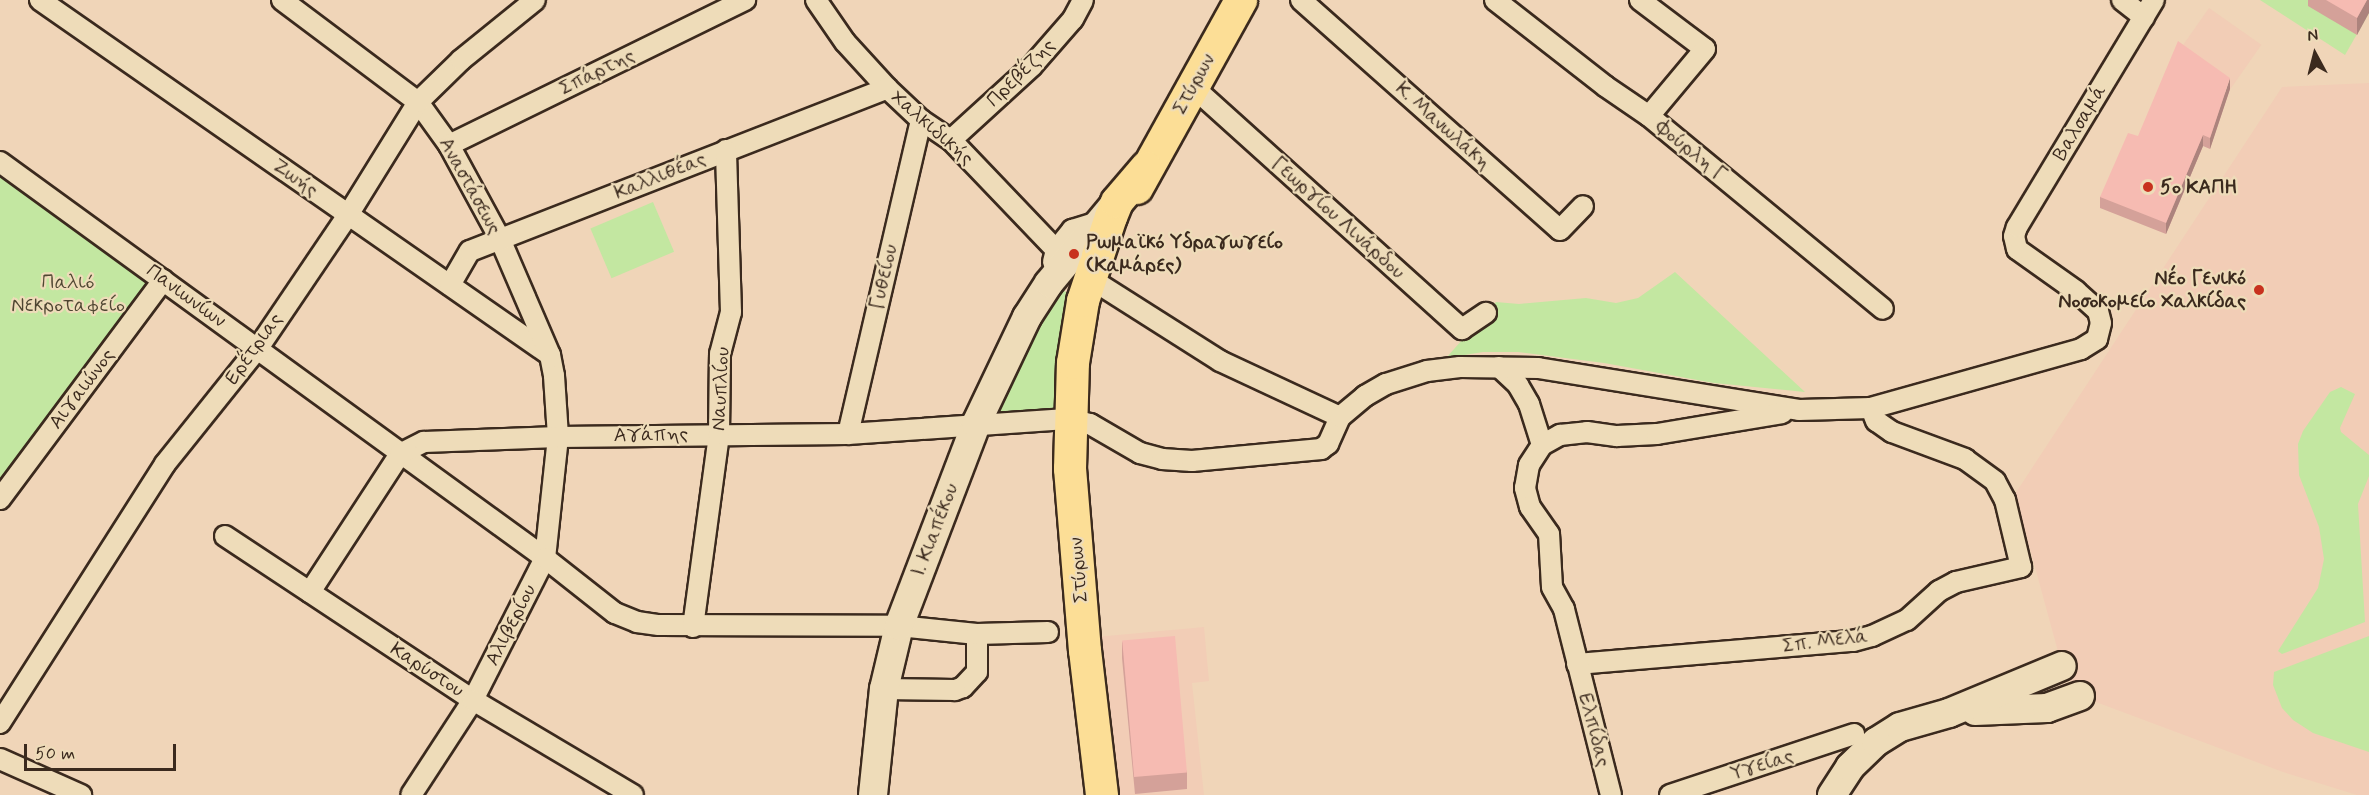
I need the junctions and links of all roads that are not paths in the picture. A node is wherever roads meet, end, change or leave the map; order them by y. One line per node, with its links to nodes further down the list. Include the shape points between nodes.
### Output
1 (40, 0): 26 (street, Ζωής)
2 (282, 0): 16 (street, Αναστάσεως)
3 (535, 0): 16 (street, Ερέτριας, via 461,60)
4 (745, 0): 20 (street, Σπάρτης)
5 (816, 0): 15 (street, Χαλκιδικής, via 845,42)
6 (1083, 0): 19 (street, Πρεβέζης, via 1073,19 1032,66)
7 (1241, 0): 14 (main road, Στύρων)
8 (1300, 0): 24 (street, Κ. Μανωλάκη, via 1560,230)
9 (1495, 0): 17 (street, Φούρλη Γ)
10 (1640, 0): 17 (street, via 1705,49)
11 (2122, 0): 13 (street)
12 (2154, 0): 13 (street, Βαλσαμά)
13 (2144, 17): 39 (street, Βαλσαμά, via 2014,236 2017,249 2098,311 2101,323 2097,339 2081,349)
14 (1193, 87): 23 (main road, Στύρων); 34 (street, Γεωργίου Λινάρδου, via 1462,329)
15 (887, 88): 18 (street, Χαλκιδικής); 21 (street, Καλλιθέας)
16 (418, 102): 20 (street, Αναστάσεως); 26 (street, Ερέτριας)
17 (1649, 116): 33 (street, Φούρλη Γ)
18 (921, 120): 19 (street, Χαλκιδικής); 45 (street, Γυθείου)
19 (951, 140): 28 (street, Χαλκιδικής)
20 (449, 145): 27 (street, Αναστάσεως)
21 (726, 150): 27 (street, Καλλιθέας); 44 (street, Ναυπλίου, via 731,312 720,354)
22 (0, 162): 29 (street, Πανιωνίων)
23 (1146, 168): 25 (main road, Στύρων); 32 (main road, Στύρων, via 1123,220)
24 (1583, 206)
25 (1108, 212): 28 (street, via 1072,230); 30 (street, Ι. Κιαπέκου); 35 (main road, Στύρων)
26 (348, 214): 31 (street, Ζωής); 36 (street, Ερέτριας)
27 (500, 239): 31 (street, Καλλιθέας, via 470,251); 37 (street, Αναστάσεως)
28 (1056, 250): 30 (street, Ι. Κιαπέκου)
29 (163, 280): 36 (street, Πανιωνίων); 49 (street, Αιγαιώνος)
30 (1049, 283): 43 (street, Ι. Κιαπέκου, via 1027,317)
31 (450, 285): 37 (street, Ζωής)
32 (1102, 286): 35 (main road, Στύρων); 41 (street, via 1221,361)
33 (1883, 309)
34 (1486, 313)
35 (1075, 344): 42 (main road, Στύρων)
36 (258, 348): 48 (street, Πανιωνίων); 64 (street, Ερέτριας, via 165,464)
37 (550, 355): 46 (street, Αναστάσεως)
38 (1499, 367): 40 (street, via 1538,368); 41 (street, via 1427,371 1386,384); 47 (street, via 1518,385 1529,404)
39 (1871, 408): 40 (street); 57 (street, Σπ. Μελά, via 1876,421 1892,432 1965,459 1995,481 2004,500 2021,567 1956,582 1939,591 1907,620 1853,641)
40 (1799, 410): 47 (street, via 1657,434 1560,435)
41 (1340, 417): 42 (street, via 1328,444 1321,448 1192,461 1140,453 1090,424)
42 (1070, 419): 43 (street, Αγάπης); 71 (main road, Στύρων, via 1085,651)
43 (976, 424): 45 (street, Αγάπης); 53 (street, Ι. Κιαπέκου)
44 (719, 434): 45 (street, Αγάπης); 46 (street, Αγάπης); 54 (street, Ναυπλίου)
45 (848, 434)
46 (558, 436): 48 (street, Αγάπης, via 424,442); 51 (street, Αλιβερίου)
47 (1542, 445): 57 (street, Ελπίδας, via 1529,465 1525,488 1530,507 1549,534 1552,587 1564,609)
48 (400, 454): 51 (street, Πανιωνίων); 52 (street)
49 (0, 499)
50 (225, 536): 52 (street, Καρύστου)
51 (545, 558): 54 (street, Πανιωνίων, via 615,613 637,622); 61 (street, Αλιβερίου)
52 (310, 592): 61 (street, Καρύστου)
53 (899, 626): 54 (street, Πανιωνίων); 56 (street, Πανιωνίων); 59 (street, Ι. Κιαπέκου)
54 (693, 627)
55 (1048, 632): 56 (street, Πανιωνίων)
56 (978, 634): 59 (street, via 977,672 963,687)
57 (1577, 664): 72 (street, Ελπίδας)
58 (2049, 671): 62 (street); 63 (street)
59 (884, 689): 70 (street, Ι. Κιαπέκου)
60 (2080, 696): 62 (street)
61 (473, 700): 68 (street, Αλιβερίου); 69 (street, Καρύστου)
62 (2047, 708): 63 (street)
63 (1948, 713): 74 (street, via 1900,728 1876,742 1850,767)
64 (0, 723)
65 (1854, 734): 73 (street, Υγείας)
66 (0, 759): 67 (street)
67 (81, 795)
68 (411, 795)
69 (633, 795)
70 (873, 795)
71 (1102, 795)
72 (1611, 795)
73 (1670, 795)
74 (1832, 795)

